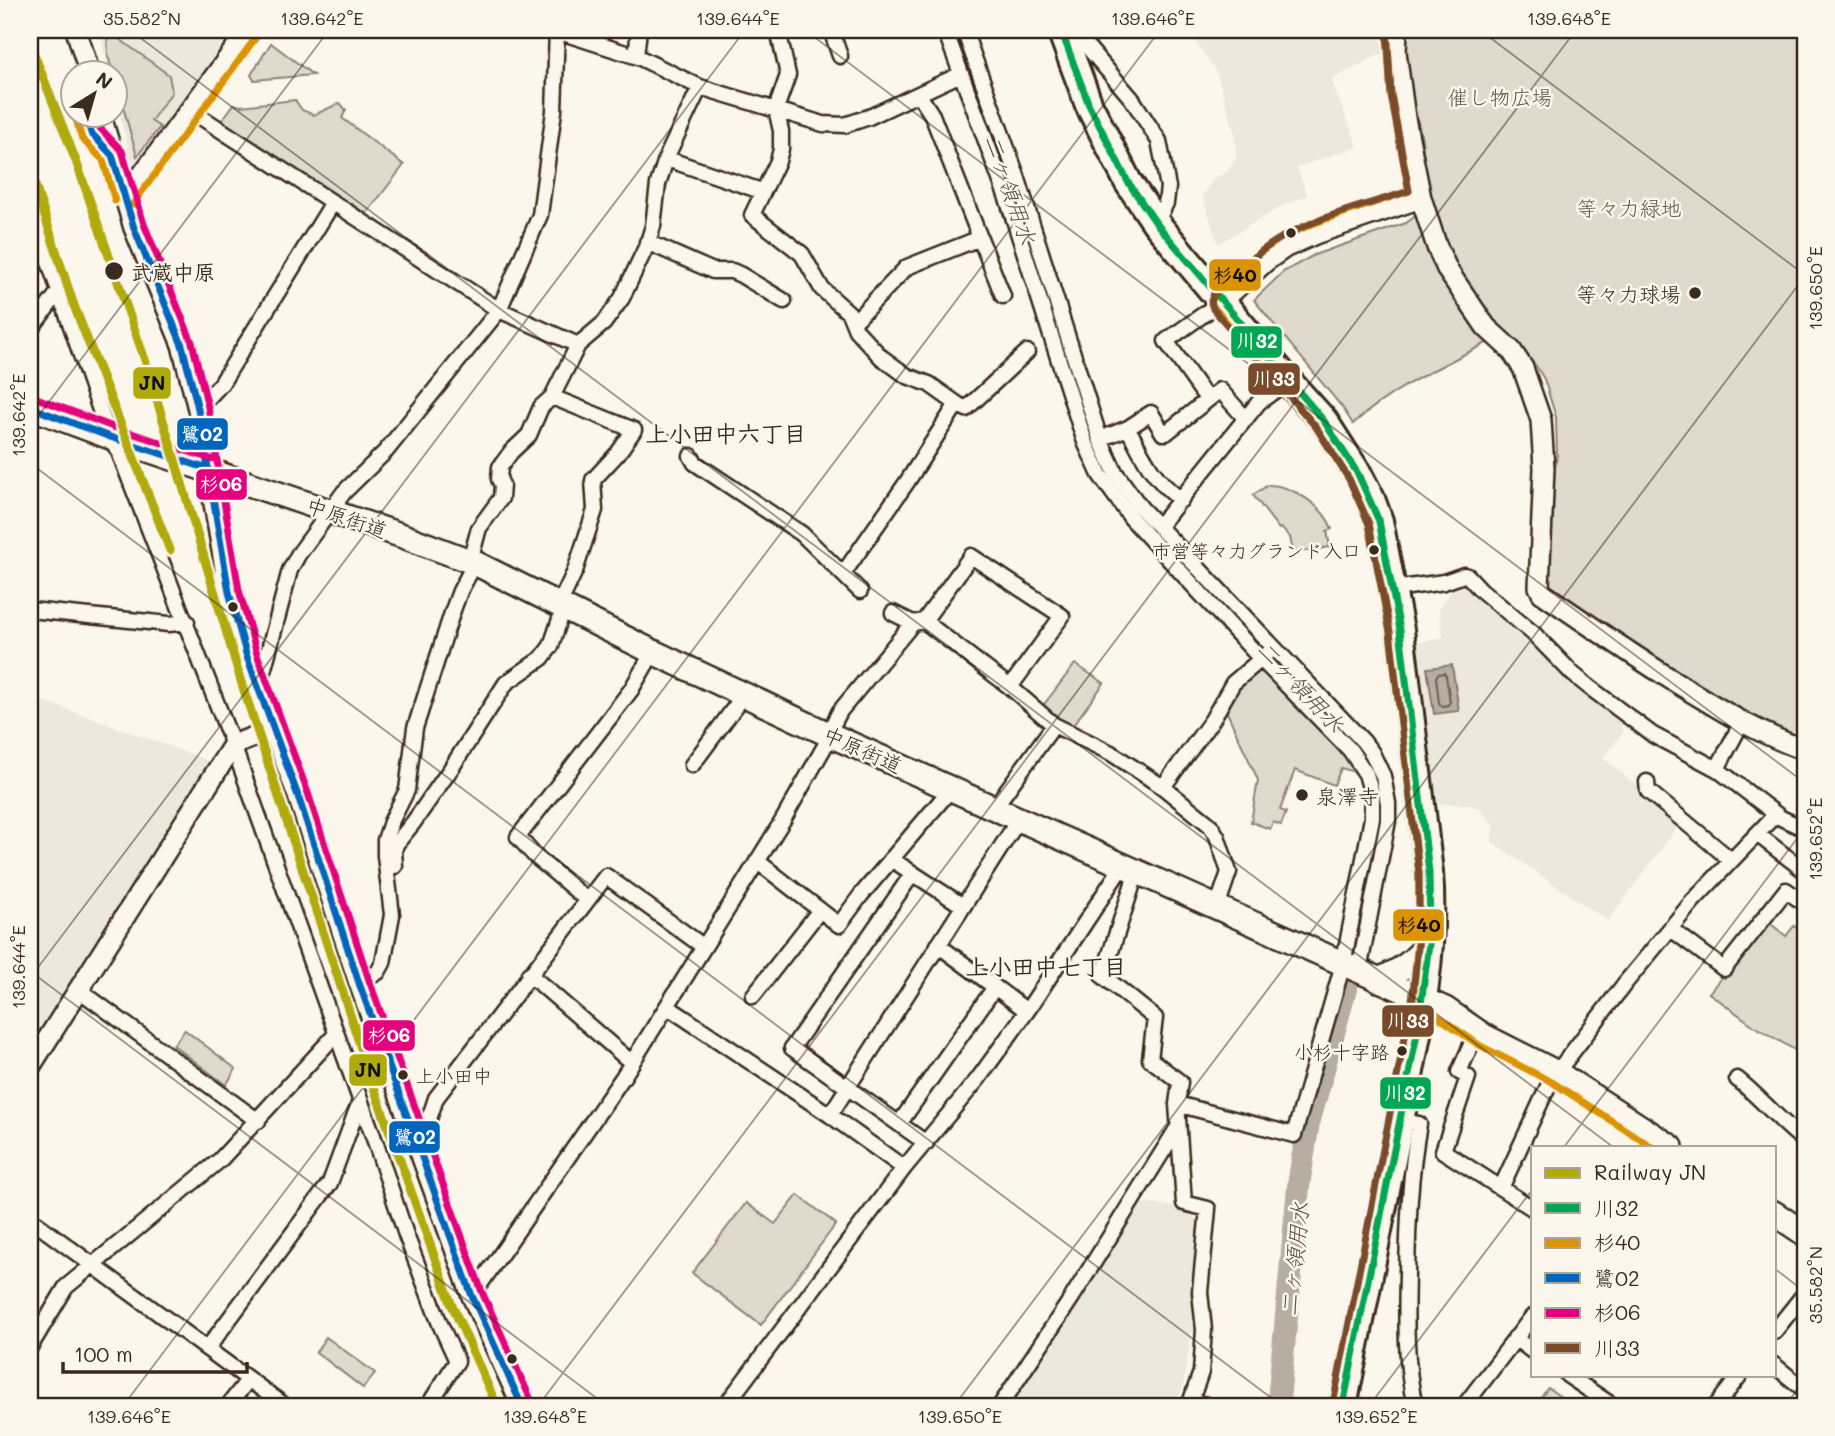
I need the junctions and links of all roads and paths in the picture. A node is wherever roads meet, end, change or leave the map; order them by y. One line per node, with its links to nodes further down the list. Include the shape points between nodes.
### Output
1 (76, 30): 14 (street)
2 (248, 30): 19 (street)
3 (639, 30): 12 (street)
4 (778, 30): 18 (street, via 788,75)
5 (831, 30): 13 (street)
6 (945, 30): 15 (street)
7 (964, 30): 50 (street, via 1017,176)
8 (1061, 30): 27 (highway, via 1116,162)
9 (1073, 30): 27 (street, via 1132,99 1159,141 1168,187)
10 (1396, 30): 24 (street)
11 (557, 31): 12 (street); 36 (street, via 554,111 540,215)
12 (636, 56): 16 (street)
13 (840, 56)
14 (86, 60)
15 (961, 75): 17 (street); 67 (street, via 1008,201 1091,458 1131,518)
16 (700, 87): 18 (street); 21 (street)
17 (919, 94): 18 (street, via 845,124 823,124); 28 (street, via 932,115)
18 (776, 109): 22 (street, via 781,149)
19 (190, 110): 23 (street); 25 (street)
20 (105, 130): 23 (street)
21 (667, 159): 22 (street); 29 (street)
22 (761, 191): 37 (street, via 752,215 802,254 822,289)
23 (125, 198): 46 (street, via 182,345)
24 (1420, 198): 35 (street, via 1286,247); 71 (street, via 1448,271 1486,327 1523,368 1536,400 1544,441 1542,593)
25 (332, 204): 36 (street); 46 (street, via 221,384)
26 (30, 207): 30 (street)
27 (1156, 223): 35 (highway)
28 (980, 238): 33 (street); 37 (street, via 907,267)
29 (648, 242): 34 (street, via 713,271 732,271); 39 (street, via 622,298 604,323)
30 (44, 247): 31 (street); 32 (street)
31 (30, 254)
32 (58, 293): 38 (street); 49 (street)
33 (1003, 296)
34 (784, 301)
35 (1222, 302): 41 (highway); 43 (street, via 1166,341)
36 (499, 310): 39 (street); 54 (street, via 386,452)
37 (854, 322): 44 (street, via 881,357)
38 (30, 330)
39 (578, 345): 42 (street)
40 (1027, 352): 44 (street, via 965,409)
41 (1288, 381): 47 (street, via 1259,401); 58 (highway, via 1324,421 1371,499)
42 (552, 397): 56 (street, via 541,407 530,435 500,467 501,498 479,528); 60 (street, via 634,430 593,480 596,510)
43 (1207, 399): 47 (street, via 1220,390); 48 (street, via 1166,433 1151,413)
44 (957, 404): 57 (street)
45 (30, 407): 49 (main road, 中原街道)
46 (198, 409): 52 (street)
47 (1246, 419): 53 (street)
48 (1128, 428): 50 (street); 53 (street, via 1150,471)
49 (110, 437): 52 (main road, 中原街道); 63 (street)
50 (1100, 439): 55 (street, via 1121,482)
51 (691, 456): 57 (street, via 802,534)
52 (208, 469): 54 (main road, 中原街道); 68 (street, via 229,592)
53 (1181, 500): 55 (street)
54 (329, 511): 56 (main road, 中原街道); 68 (street, via 290,570)
55 (1159, 526): 65 (street)
56 (473, 562): 60 (main road, 中原街道); 93 (street, via 415,729 407,790 385,840)
57 (843, 573): 59 (street)
58 (1394, 589): 78 (street, via 1468,576 1589,687 1653,735); 100 (highway, via 1429,873)
59 (860, 591)
60 (561, 606): 66 (main road, 中原街道); 93 (street, via 551,646 506,684 396,844)
61 (30, 610): 63 (street)
62 (893, 612): 64 (street)
63 (187, 622): 75 (street)
64 (918, 622): 69 (street); 69 (street, via 971,556 1062,617); 74 (street, via 840,711)
65 (1275, 647): 67 (street); 103 (street, via 1372,753 1388,792 1388,821)
66 (653, 652): 70 (main road, 中原街道); 94 (street, via 631,690 518,837)
67 (1261, 659): 81 (street, via 1233,683); 103 (street, via 1350,750 1366,774 1372,818)
68 (259, 687): 73 (street)
69 (1010, 687): 72 (street)
70 (744, 695): 74 (main road, 中原街道); 77 (street)
71 (1742, 722): 76 (street); 78 (street)
72 (1054, 725): 81 (street, via 1111,753); 82 (street)
73 (274, 729): 75 (street); 105 (street)
74 (830, 735): 80 (main road, 中原街道); 89 (street)
75 (233, 745): 107 (street); 113 (street)
76 (1805, 750)
77 (692, 765)
78 (1717, 769): 83 (street)
79 (1647, 782): 88 (street, via 1648,791)
80 (949, 787): 82 (main road, 中原街道); 87 (street)
81 (1163, 787): 97 (street, via 1217,836 1229,872)
82 (994, 808): 84 (main road, 中原街道)
83 (1776, 814): 85 (street); 86 (street)
84 (1019, 819): 90 (main road, 中原街道); 96 (street)
85 (1805, 830)
86 (1757, 834): 88 (street); 91 (street)
87 (891, 859): 92 (street); 98 (street, via 839,925)
88 (1731, 860): 99 (street)
89 (757, 861): 98 (street); 102 (street)
90 (1130, 868): 97 (main road, 中原街道); 111 (street); 120 (street, via 1103,976 1155,1018 1150,1059 1180,1082)
91 (1805, 871)
92 (913, 873): 96 (street); 118 (street, via 792,1048)
93 (389, 883): 105 (street, via 392,915 383,963 378,972)
94 (587, 900): 102 (street, via 606,876); 104 (street)
95 (1805, 904): 99 (street, via 1786,890 1724,969)
96 (963, 906): 101 (street)
97 (1217, 907): 103 (main road, 中原街道)
98 (820, 910): 108 (street)
99 (1671, 929): 116 (street)
100 (1430, 940): 103 (main road, via 1405,967); 109 (highway)
101 (938, 945): 106 (street); 118 (street)
102 (704, 947): 110 (street)
103 (1360, 972): 109 (main road, 中原街道); 120 (street, via 1294,1135)
104 (529, 974): 114 (street); 128 (street, via 436,1098)
105 (359, 982): 128 (street)
106 (995, 988): 111 (street); 124 (street)
107 (79, 990): 115 (street); 123 (street)
108 (753, 996)
109 (1422, 999): 112 (main road, 中原街道); 122 (highway)
110 (668, 1007): 114 (street); 121 (street)
111 (1027, 1011): 127 (street)
112 (1477, 1031): 116 (main road, 中原街道); 131 (street, via 1459,1072 1468,1077 1443,1152)
113 (336, 1034): 119 (street); 123 (street)
114 (632, 1063): 138 (street)
115 (30, 1067)
116 (1557, 1073): 129 (main road, 中原街道); 131 (street)
117 (1737, 1079): 126 (street)
118 (848, 1087): 121 (street); 124 (street)
119 (360, 1101): 143 (street, via 330,1183); 153 (street, via 410,1247 457,1361)
120 (1177, 1104): 125 (street)
121 (830, 1115): 130 (street)
122 (1400, 1120): 158 (highway); 159 (street, via 1419,1124 1410,1193 1407,1295)
123 (258, 1121): 136 (street, via 220,1160)
124 (899, 1124): 127 (street)
125 (1178, 1127): 150 (street, via 1184,1203 1208,1209 1200,1292 1204,1330 1201,1372); 156 (street)
126 (1805, 1141)
127 (926, 1143): 130 (street)
128 (417, 1144): 138 (street)
129 (1663, 1145)
130 (904, 1168): 155 (street)
131 (1501, 1188): 132 (street)
132 (1531, 1207)
133 (1776, 1214): 135 (main road)
134 (30, 1219): 136 (street)
135 (1805, 1234)
136 (93, 1265): 142 (street, via 66,1287); 143 (street)
137 (1805, 1293): 140 (street)
138 (472, 1296): 154 (street)
139 (1531, 1318): 141 (street)
140 (1776, 1329)
141 (1515, 1338): 144 (street); 160 (street)
142 (30, 1347)
143 (207, 1349): 148 (street)
144 (1531, 1349)
145 (1776, 1367): 149 (street)
146 (1568, 1376): 161 (street)
147 (1739, 1376): 162 (street)
148 (248, 1380): 151 (street); 152 (street)
149 (1803, 1383)
150 (1190, 1403): 157 (street)
151 (228, 1406)
152 (285, 1406)
153 (428, 1406)
154 (522, 1406)
155 (725, 1406)
156 (1000, 1406)
157 (1208, 1406)
158 (1343, 1406)
159 (1415, 1406)
160 (1464, 1406)
161 (1613, 1406)
162 (1716, 1406)

